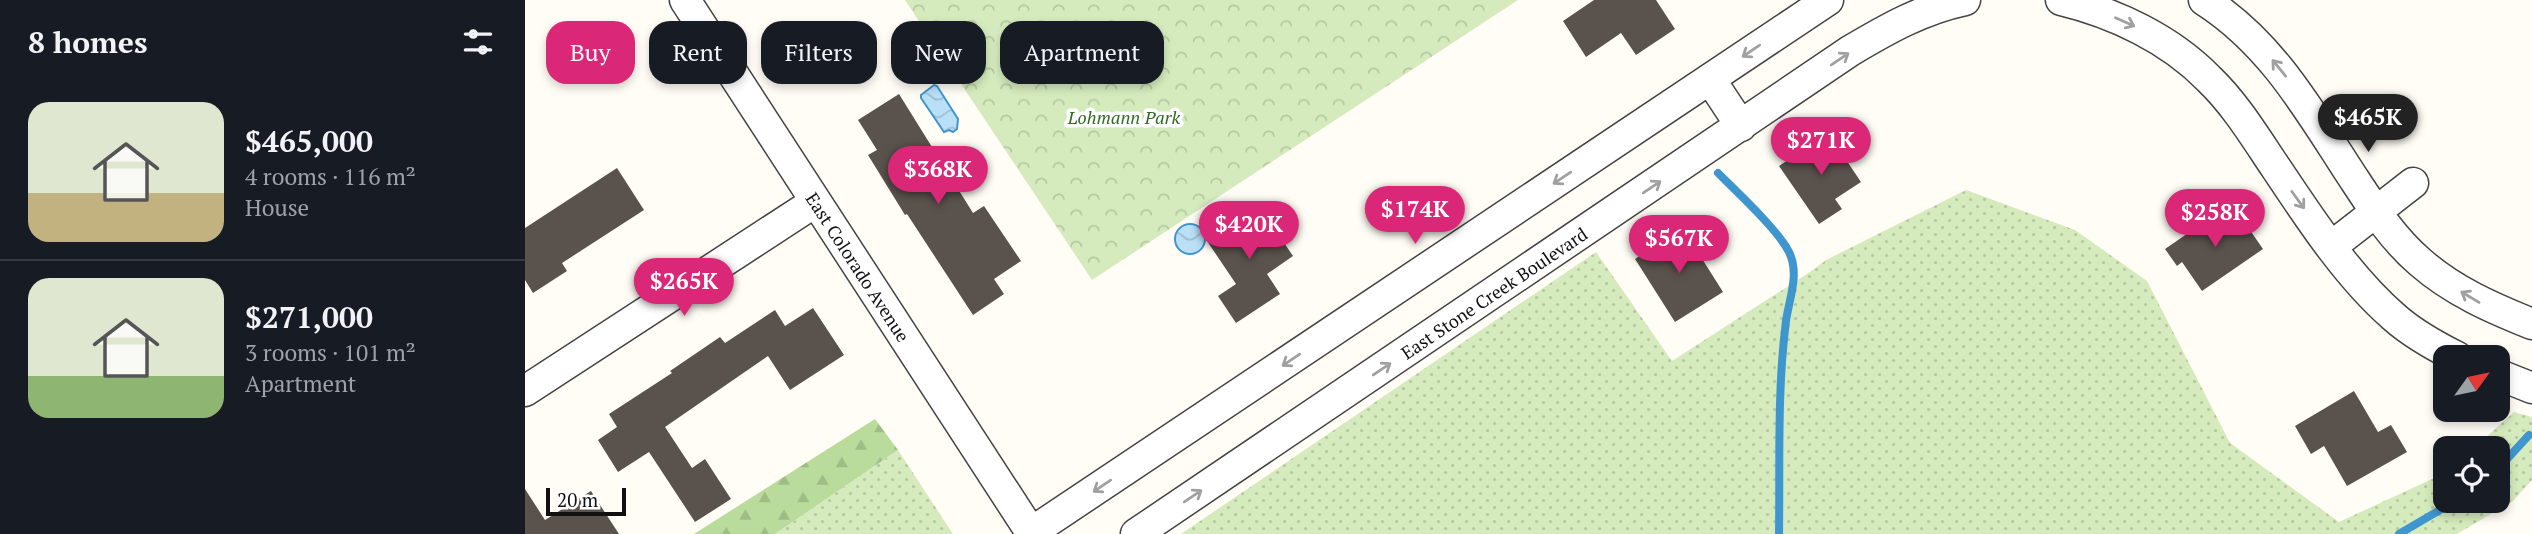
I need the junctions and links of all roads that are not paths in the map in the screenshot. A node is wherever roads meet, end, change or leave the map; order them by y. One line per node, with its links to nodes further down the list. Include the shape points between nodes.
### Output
1 (685, 0): 9 (street, East Colorado Avenue)
2 (1828, 0): 6 (street, one-way to 6)
3 (1965, 0): 7 (street, East Stone Creek Boulevard, one-way to 3, via 1888,28 1919,13)
4 (2204, 0): 10 (street, one-way to 4, via 2282,70 2254,40)
5 (2074, 2): 11 (street, one-way to 11, via 2139,28 2209,78 2236,108)
6 (1710, 79): 7 (street); 17 (street, one-way to 17)
7 (1741, 126): 18 (street, East Stone Creek Boulevard, one-way to 7)
8 (2413, 183): 10 (street)
9 (815, 202): 16 (street); 17 (street, East Colorado Avenue)
10 (2376, 212): 11 (street); 12 (street, one-way to 10, via 2452,286 2420,262)
11 (2332, 246): 13 (street, via 2360,284 2395,318)
12 (2532, 324)
13 (2434, 345)
14 (2510, 379): 15 (street)
15 (2532, 388)
16 (525, 391)
17 (1030, 534)
18 (1136, 534)

